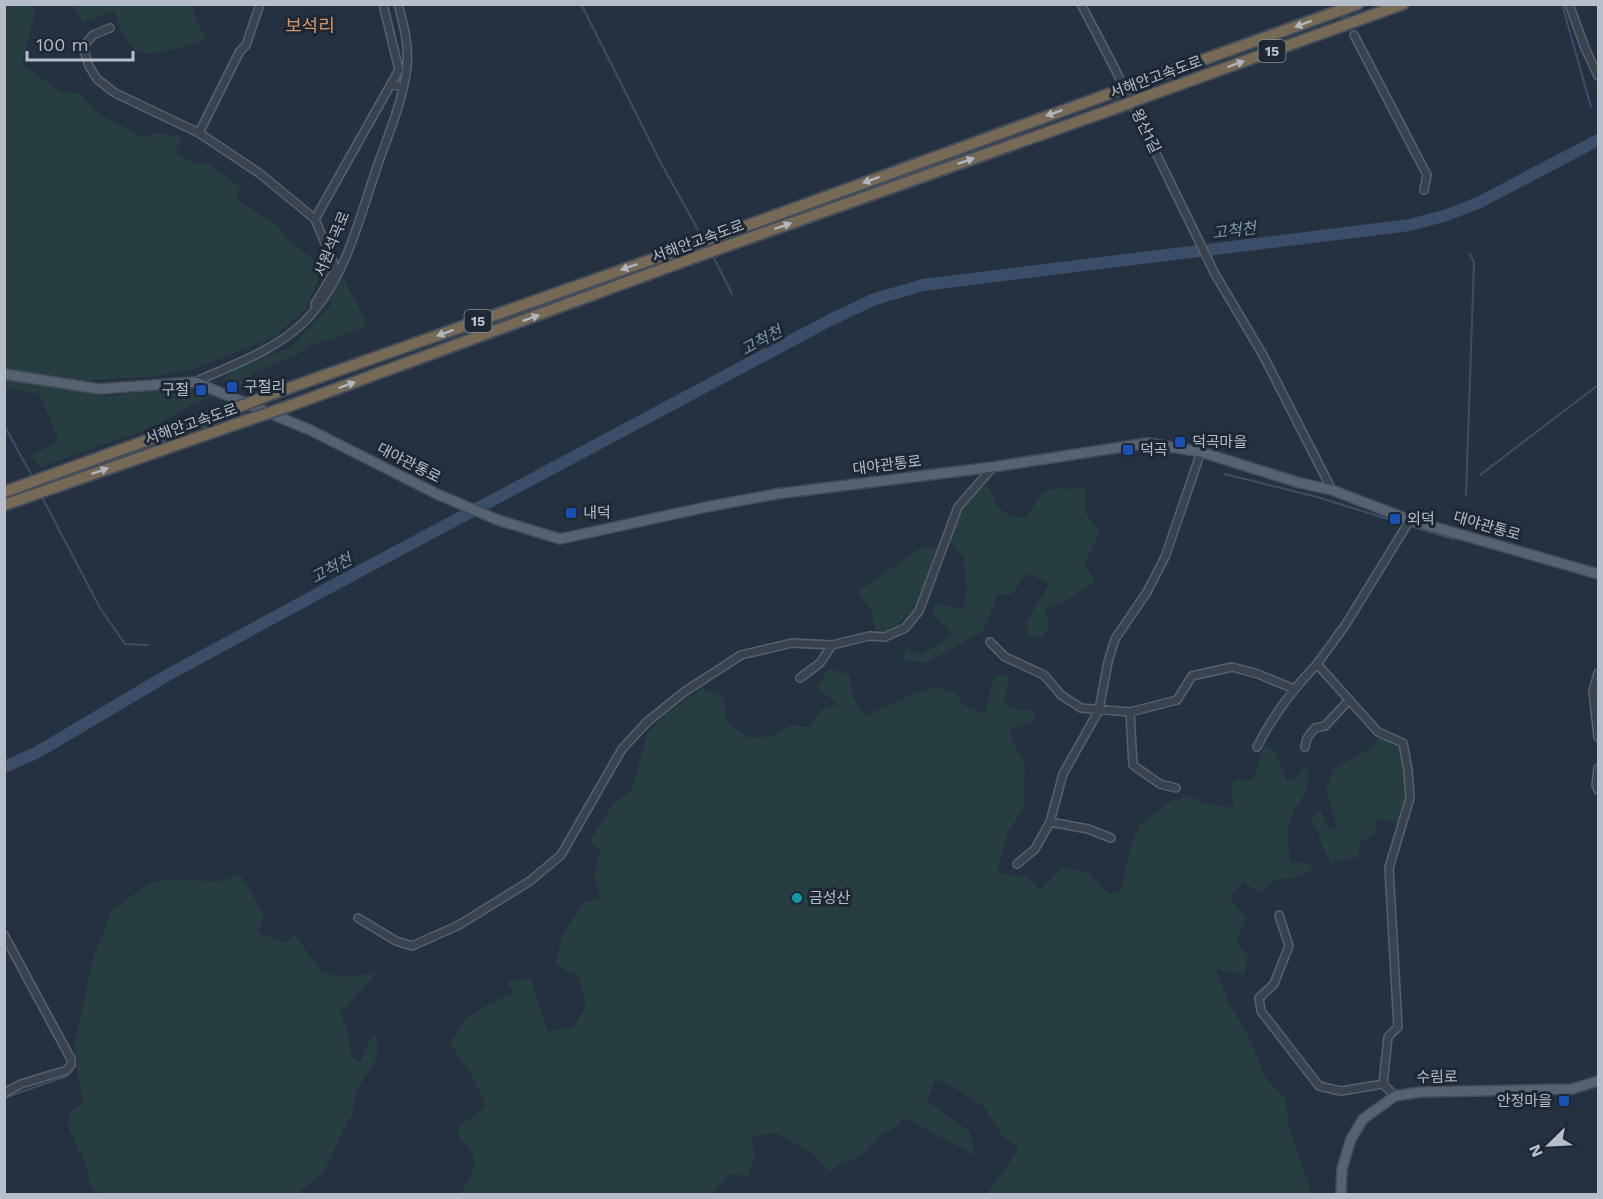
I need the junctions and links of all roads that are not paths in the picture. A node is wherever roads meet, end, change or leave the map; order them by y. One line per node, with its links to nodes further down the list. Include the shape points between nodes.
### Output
1 (260, 4): 14 (street, via 246,45)
2 (383, 4): 10 (street)
3 (398, 4): 10 (street, 서원석곡로, via 408,44)
4 (1081, 4): 23 (street, 왕산1길, via 1215,274 1263,355)
5 (1358, 4): 22 (highway, 서해안고속도로 / 15, one-way to 22, bridge)
6 (1403, 4): 24 (highway, 서해안고속도로 / 15, one-way to 6, bridge, via 245,422)
7 (1569, 4): 11 (street)
8 (110, 28): 14 (street, via 93,35 83,46 97,79 115,93)
9 (1354, 35): 15 (street, via 1427,176)
10 (403, 69): 12 (street); 13 (street, 서원석곡로)
11 (1599, 76)
12 (391, 84): 13 (street); 16 (street)
13 (403, 87): 17 (street, 서원석곡로, via 344,263 325,297)
14 (199, 133): 16 (street, via 260,173)
15 (1424, 190)
16 (315, 219): 17 (street, via 336,268)
17 (304, 322): 19 (street, 서원석곡로, via 284,340)
18 (4, 374): 19 (main road, 서원석곡로, via 99,389)
19 (195, 382): 21 (main road, 대야관통로, via 310,430 498,520 560,539 776,494)
20 (1201, 452): 21 (main road, 대야관통로, via 1148,443); 23 (main road, 대야관통로); 34 (street, via 1165,557 1115,639)
21 (993, 467): 28 (street, via 958,507 919,611 905,628 885,637 869,636)
22 (10, 490)
23 (1332, 490): 25 (main road, 대야관통로)
24 (4, 505)
25 (1408, 524): 26 (main road, 대야관통로); 29 (street)
26 (1599, 574)
27 (990, 642): 34 (street, via 1005,657 1044,675 1061,695 1081,708)
28 (832, 645): 31 (street, via 820,663); 46 (street, via 792,643 741,655 684,692 622,749 561,855 530,881 459,925 412,946)
29 (1317, 664): 32 (street); 33 (street)
30 (1599, 673): 36 (street, via 1593,691)
31 (800, 678)
32 (1294, 689): 35 (street, via 1232,667 1192,676 1177,700); 37 (street)
33 (1349, 700): 38 (street, via 1325,726 1315,728); 49 (street, via 1378,732 1403,743 1408,770 1410,798 1389,868 1398,1028 1388,1037)
34 (1099, 710): 35 (street); 42 (street, via 1063,774)
35 (1130, 712): 40 (street, via 1133,765 1160,784)
36 (1599, 737)
37 (1257, 747)
38 (1305, 747)
39 (1599, 768): 41 (street)
40 (1176, 788)
41 (1599, 790)
42 (1050, 822): 43 (street); 44 (street, via 1035,849)
43 (1111, 838)
44 (1017, 864)
45 (1279, 915): 49 (street, via 1289,946 1274,984 1259,998 1261,1011 1319,1086 1341,1091)
46 (357, 918)
47 (4, 934): 50 (street, via 71,1065 67,1070)
48 (1599, 1081): 51 (main road, 수림로, via 1572,1089 1420,1092)
49 (1383, 1084): 51 (street)
50 (4, 1093)
51 (1395, 1096): 52 (main road, 수림로, via 1363,1119 1351,1139 1342,1169)
52 (1341, 1194)

